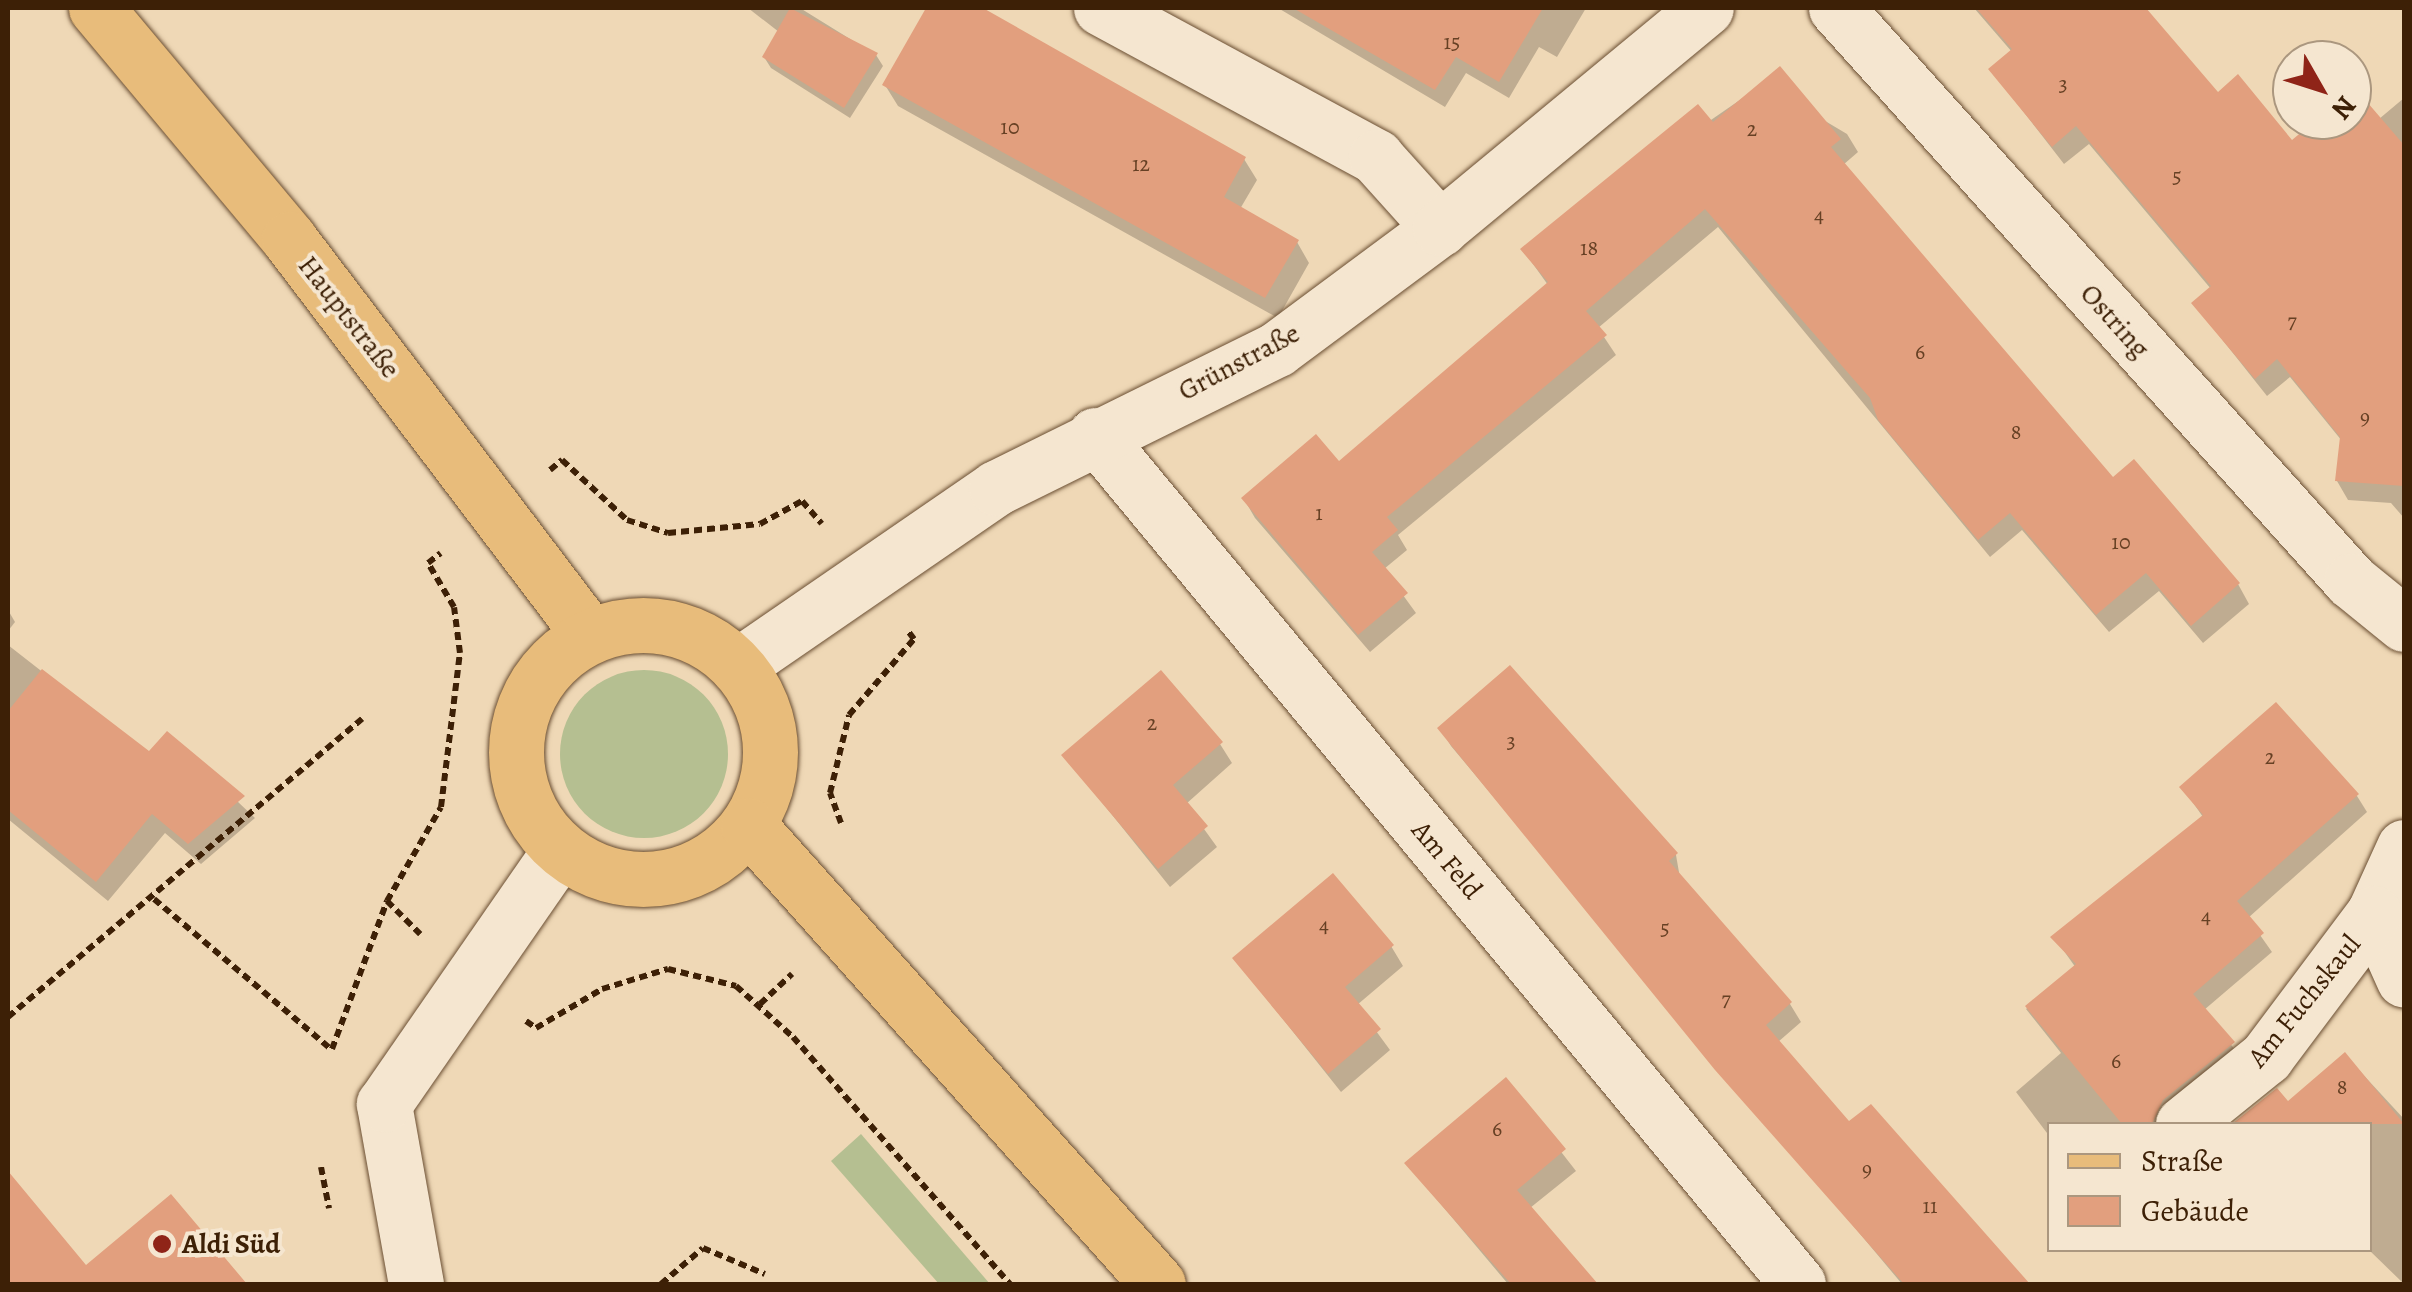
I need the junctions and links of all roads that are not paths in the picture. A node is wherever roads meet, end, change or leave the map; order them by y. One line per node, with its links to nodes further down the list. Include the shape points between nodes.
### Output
1 (96, 8): 8 (main road, Hauptstraße, via 289,240)
2 (1102, 8): 5 (street, via 1376,157)
3 (1706, 8): 5 (street, Grünstraße)
4 (1836, 8): 7 (street, Ostring, via 2351,581)
5 (1440, 228): 6 (street, Grünstraße, via 1276,349)
6 (1095, 434): 9 (street, Grünstraße, via 996,488); 18 (street, Am Feld)
7 (2404, 624)
8 (590, 636): 9 (main road, via 668,627); 12 (main road, via 555,660 528,694 516,734 532,818)
9 (737, 666): 10 (main road, via 763,710 771,760)
10 (748, 825): 12 (main road, via 694,870 660,879 624,879); 17 (main road)
11 (2404, 847): 13 (street, Am Fuchskaul)
12 (560, 850): 16 (street, via 384,1104)
13 (2374, 913): 14 (street, Am Fuchskaul); 15 (street, Am Fuchskaul, via 2266,1056)
14 (2404, 980)
15 (2186, 1122)
16 (416, 1284)
17 (1158, 1284)
18 (1798, 1284)

